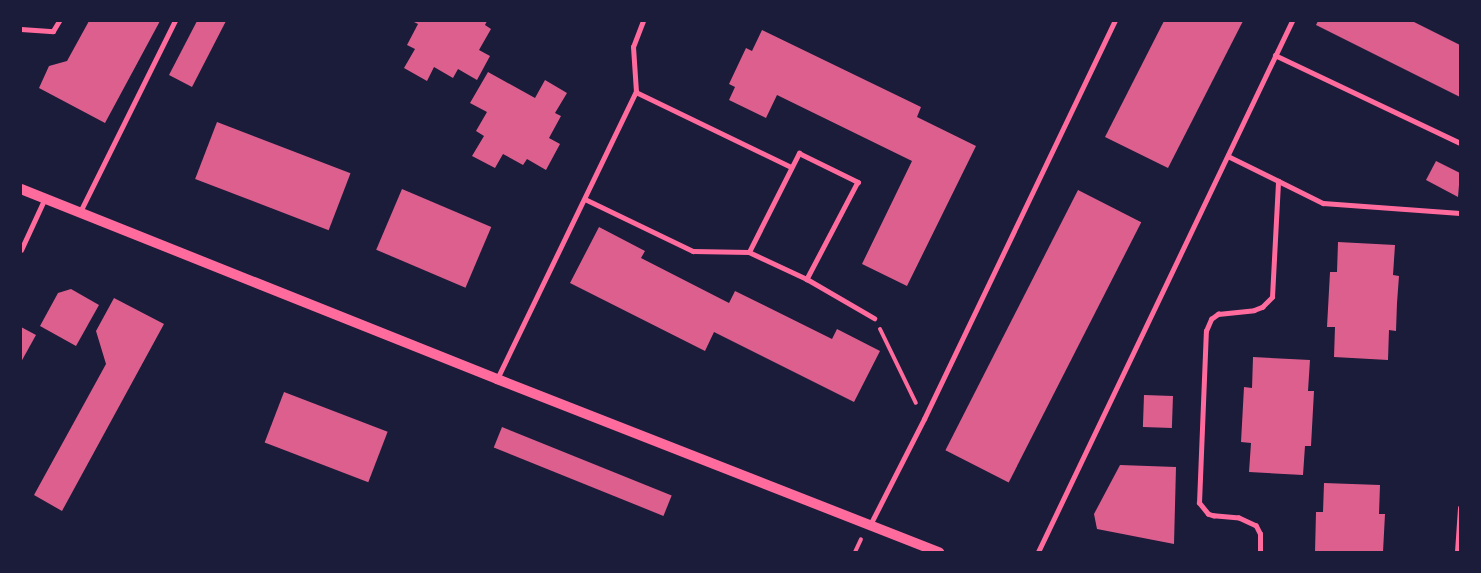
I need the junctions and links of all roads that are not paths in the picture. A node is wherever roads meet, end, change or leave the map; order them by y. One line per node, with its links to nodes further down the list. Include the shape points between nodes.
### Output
1 (59, 21): 6 (lane, via 53,31)
2 (175, 21): 16 (lane)
3 (643, 21): 8 (lane, via 633,47)
4 (1115, 21): 24 (lane)
5 (1292, 21): 7 (lane)
6 (21, 29)
7 (1275, 55): 9 (lane); 10 (lane)
8 (636, 92): 11 (lane); 15 (lane)
9 (1460, 143)
10 (1228, 156): 12 (lane); 26 (lane)
11 (791, 167): 19 (lane); 20 (lane, via 799,153 858,182)
12 (1278, 181): 17 (lane, via 1323,203); 27 (lane, via 1272,297 1262,307 1228,311 1211,319 1204,354 1199,503 1208,514 1239,518 1256,526)
13 (21, 189): 14 (street)
14 (45, 198): 16 (street); 18 (lane)
15 (585, 199): 19 (lane, via 693,250); 22 (lane)
16 (80, 212): 22 (street)
17 (1460, 213)
18 (21, 250)
19 (749, 252): 20 (lane)
20 (807, 279): 21 (lane)
21 (874, 318)
22 (497, 379): 24 (street)
23 (1460, 508): 28 (lane)
24 (870, 525): 25 (street)
25 (939, 552)
26 (1038, 552)
27 (1260, 552)
28 (1457, 552)

